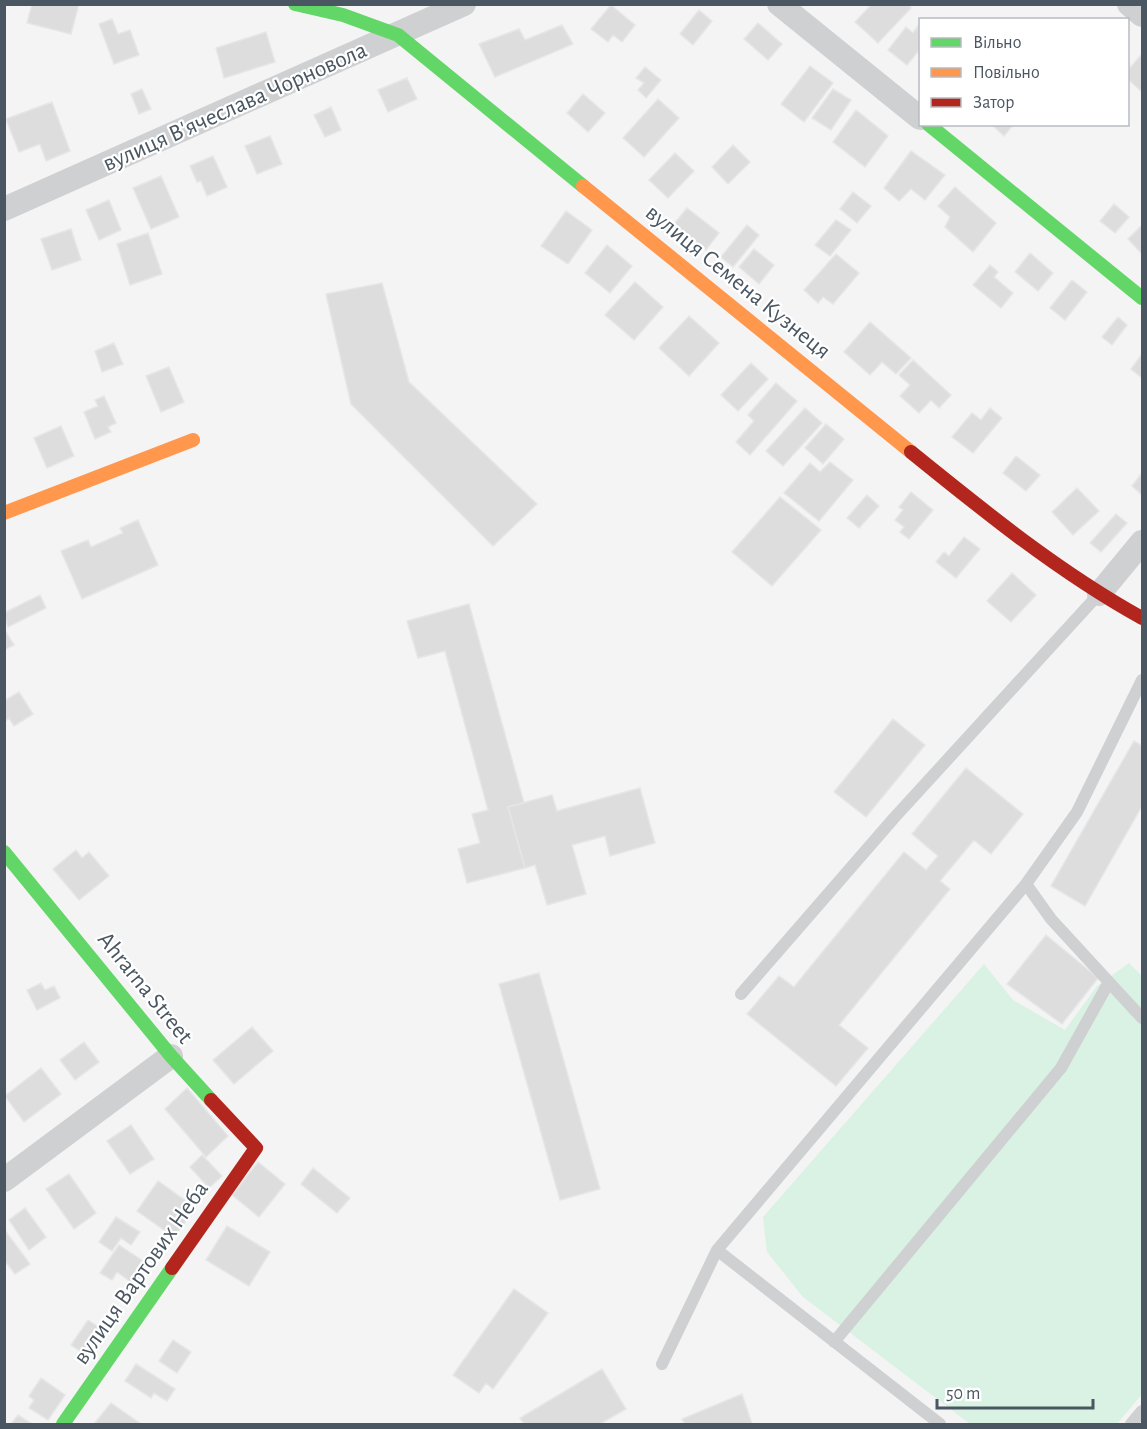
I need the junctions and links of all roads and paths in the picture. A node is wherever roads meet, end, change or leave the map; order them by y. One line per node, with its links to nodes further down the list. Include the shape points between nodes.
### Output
1 (295, 4): 5 (street, вулиця Семена Кузнеця)
2 (464, 4): 7 (street, вулиця В'ячеслава Чорновола)
3 (779, 4): 8 (street)
4 (1129, 4): 6 (street)
5 (345, 10): 7 (street, вулиця Семена Кузнеця)
6 (1143, 15)
7 (398, 35): 10 (street, вулиця В'ячеслава Чорновола); 15 (street, вулиця Семена Кузнеця, via 994,519)
8 (919, 116)
9 (930, 126): 11 (street)
10 (4, 209)
11 (1143, 298)
12 (193, 440): 13 (street)
13 (4, 513)
14 (1143, 542): 15 (street)
15 (1099, 594): 16 (street, вулиця Семена Кузнеця); 21 (lane, via 894,818)
16 (1143, 618)
17 (1143, 680): 19 (lane, via 1077,812)
18 (4, 852): 23 (street, Ahrarna Street)
19 (1026, 884): 20 (lane, via 1051,920); 26 (lane)
20 (1108, 982): 22 (lane); 27 (lane, via 1061,1068)
21 (741, 994)
22 (1143, 1018)
23 (171, 1056): 24 (street, Ahrarna Street); 25 (street)
24 (256, 1148): 30 (street, вулиця Вартових Неба)
25 (4, 1180)
26 (717, 1250): 27 (lane); 28 (lane)
27 (834, 1342): 31 (lane)
28 (662, 1364)
29 (1143, 1411): 32 (lane)
30 (63, 1425)
31 (940, 1425)
32 (1131, 1425)

